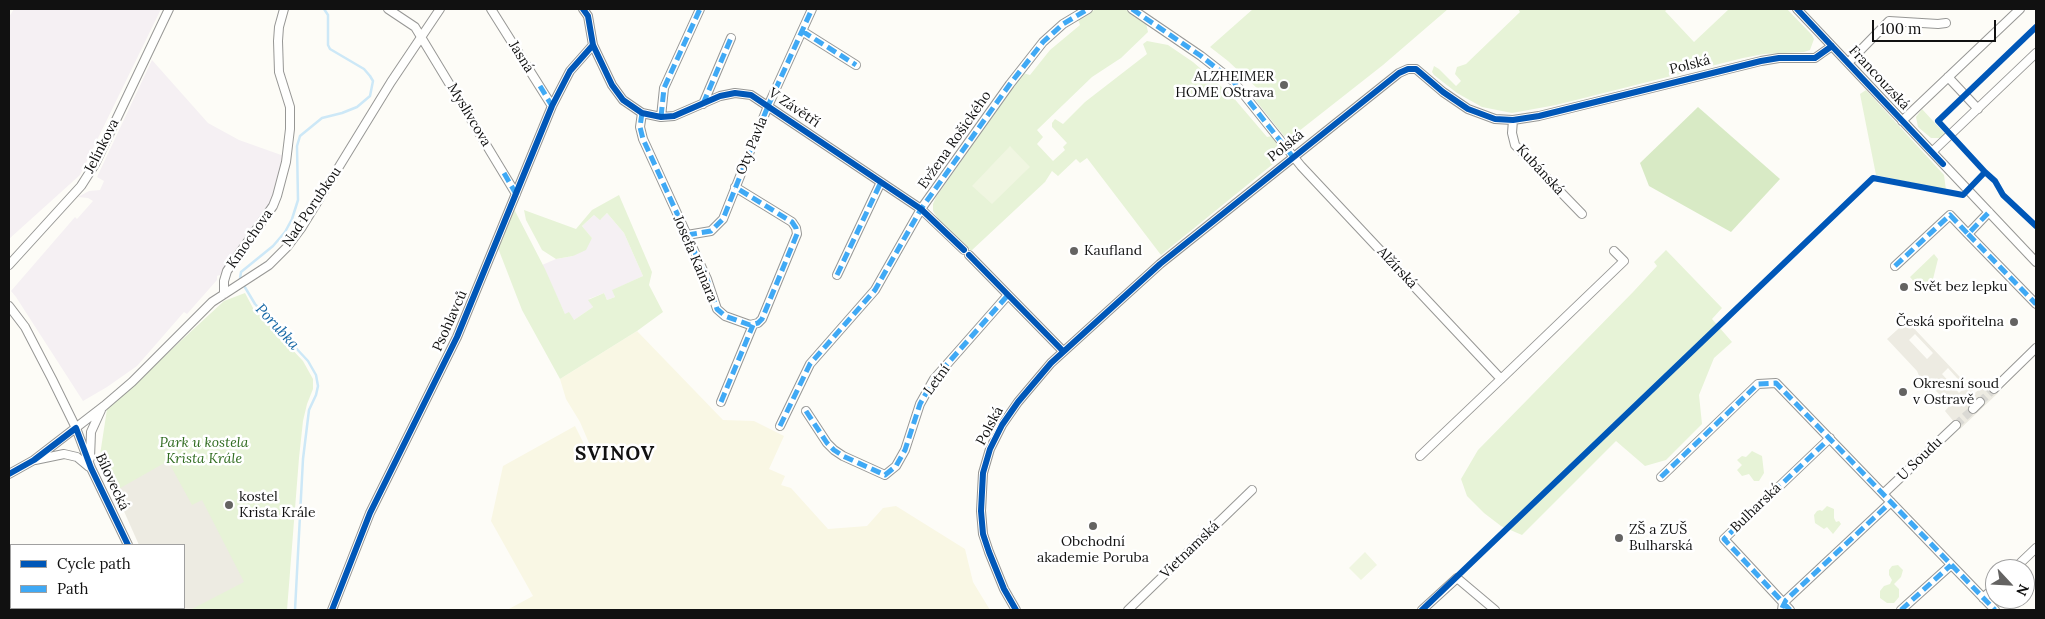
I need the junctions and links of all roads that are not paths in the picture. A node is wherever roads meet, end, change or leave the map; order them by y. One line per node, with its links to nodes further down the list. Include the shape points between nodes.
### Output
1 (169, 9): 43 (street, Jelínkova, via 95,164 81,186)
2 (284, 9): 46 (street, Kmochova, via 278,41 279,72 290,107 286,162 278,196 227,271)
3 (388, 9): 15 (street, via 415,27)
4 (440, 9): 15 (street, Nad Porubkou)
5 (491, 9): 24 (street, Jasná)
6 (583, 9): 17 (street, V Závětří, via 588,16)
7 (700, 9): 28 (street, via 664,88)
8 (812, 9): 14 (street, Oty Pavla)
9 (1088, 9): 36 (street, Evžena Rošického, via 1063,24 1033,53)
10 (1132, 9): 32 (street, Alžírská, via 1233,81)
11 (1796, 9): 18 (street, Francouzská)
12 (2020, 9): 22 (street)
13 (1946, 23): 20 (street, via 1889,21)
14 (802, 31): 21 (street); 25 (street, Oty Pavla)
15 (421, 36): 35 (street, Myslivcova); 46 (street, Nad Porubkou, via 288,247 269,265)
16 (731, 38): 23 (street)
17 (593, 46): 24 (street, Psohlavců, via 570,71); 27 (street, V Závětří, via 612,85 623,100)
18 (1832, 46): 20 (street, Francouzská); 29 (street, Polská, via 1810,60 1761,60)
19 (2036, 53): 26 (street)
20 (1848, 63): 30 (street, Francouzská)
21 (856, 65)
22 (1948, 77): 26 (street); 30 (street)
23 (703, 104): 25 (street, V Závětří, via 735,93 751,95); 28 (street, V Závětří, via 674,116)
24 (552, 106): 35 (street, Psohlavců)
25 (768, 106): 33 (street, V Závětří); 34 (street, Oty Pavla)
26 (1978, 109): 31 (street)
27 (642, 113): 28 (street, V Závětří); 40 (street, Josefa Kainara, via 640,128 643,139)
28 (661, 117)
29 (1513, 120): 32 (street, Polská, via 1495,119 1468,109 1420,72 1408,69 1398,73); 38 (street, Kubánská, via 1515,144)
30 (1902, 121): 31 (street, Francouzská)
31 (1932, 152): 37 (street, Francouzská)
32 (1293, 157): 52 (street, Polská, via 1160,264); 53 (street, Alžírská)
33 (881, 182): 36 (street, V Závětří); 45 (street)
34 (735, 187): 40 (street, Oty Pavla, via 718,226 711,231); 50 (street, via 792,222 797,234 762,319)
35 (516, 194): 78 (street, Psohlavců, via 457,337 370,513)
36 (922, 209): 47 (street, V Závětří); 61 (street, Evžena Rošického, via 875,290 810,364)
37 (1989, 212): 39 (street); 42 (street, Francouzská)
38 (1582, 214)
39 (1968, 234): 44 (street, via 1950,216); 48 (street)
40 (687, 235): 50 (street, Josefa Kainara, via 717,309 725,316)
41 (1614, 251): 53 (street, via 1624,262)
42 (2036, 262)
43 (9, 265)
44 (1895, 266)
45 (837, 274)
46 (224, 294): 57 (street, Nad Porubkou)
47 (1008, 296): 52 (street, V Závětří); 59 (street, Letní, via 934,379 920,404 905,450 896,466 886,475 834,450)
48 (2036, 304)
49 (9, 306): 62 (street, Bílovecká, via 31,337)
50 (753, 324): 55 (street)
51 (2036, 348): 54 (street)
52 (1063, 351): 79 (street, Polská, via 1010,413 990,449 983,473 980,511 983,534 998,576)
53 (1500, 379): 64 (street)
54 (1994, 389)
55 (721, 402)
56 (1980, 402): 58 (street)
57 (104, 406): 62 (street, Nad Porubkou); 66 (street, via 91,432)
58 (1973, 409)
59 (806, 411)
60 (1956, 425): 70 (street, U Soudu)
61 (780, 426)
62 (76, 428): 65 (street, Nad Porubkou); 66 (street, Bílovecká)
63 (1830, 438): 68 (street, via 1776,383 1761,383); 70 (street); 77 (street, Bulharská, via 1724,539)
64 (1420, 456)
65 (34, 460): 66 (street, via 64,454 77,457); 67 (street)
66 (91, 468): 72 (street, Bílovecká)
67 (9, 474)
68 (1661, 476)
69 (1252, 490): 80 (street, Vietnamská)
70 (1883, 494): 71 (street)
71 (1891, 502): 75 (street); 77 (street)
72 (128, 544)
73 (2036, 548): 74 (street)
74 (2024, 559)
75 (1951, 565): 76 (street); 84 (street)
76 (1984, 598): 85 (street)
77 (1782, 607): 83 (street, Bulharská)
78 (332, 610)
79 (1016, 610)
80 (1128, 610)
81 (1422, 610): 82 (street, via 1457,578)
82 (1495, 610)
83 (1790, 610)
84 (1901, 610)
85 (1995, 610)

